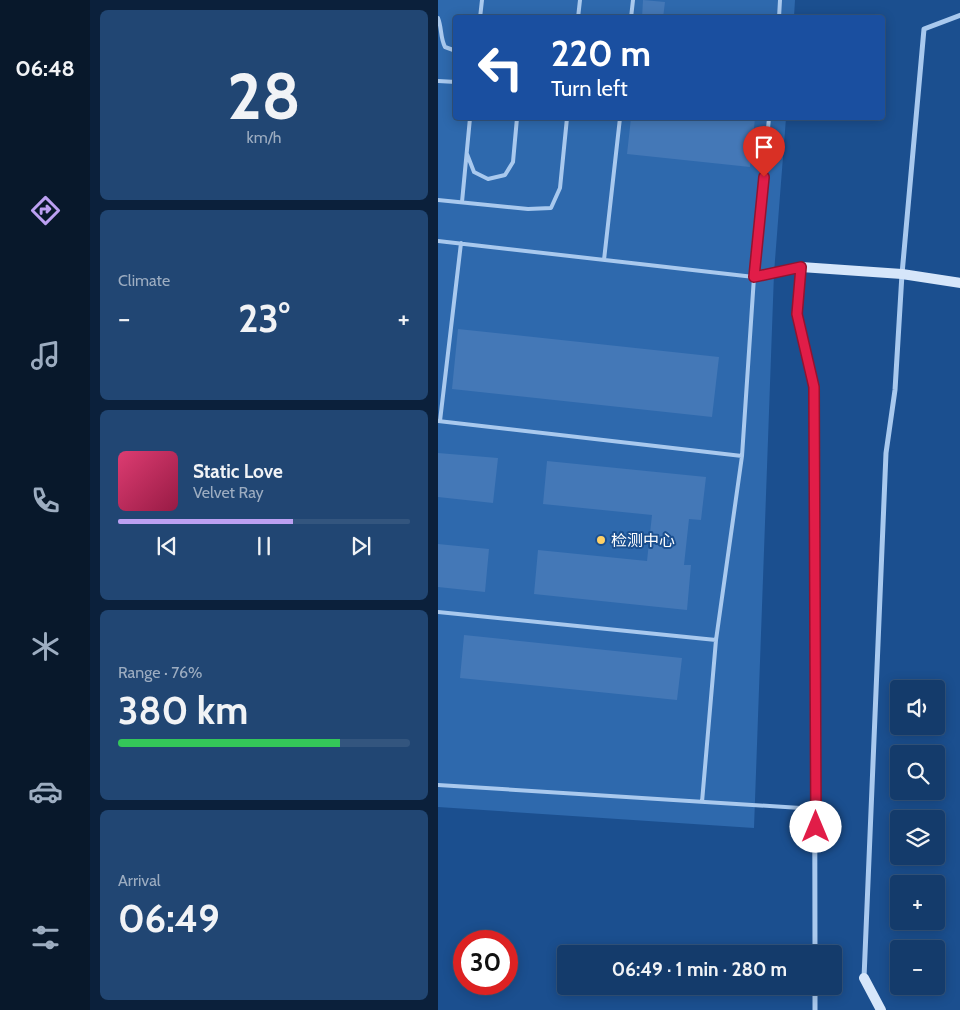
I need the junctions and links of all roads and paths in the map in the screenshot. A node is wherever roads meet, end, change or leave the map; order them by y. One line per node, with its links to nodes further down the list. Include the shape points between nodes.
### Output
1 (482, 0): 5 (lane)
2 (580, 0): 6 (lane)
3 (633, 0): 7 (lane)
4 (780, 0): 8 (lane)
5 (480, 15)
6 (578, 15)
7 (631, 15)
8 (779, 15)
9 (960, 15): 26 (street, via 924,29)
10 (438, 18): 11 (lane, via 445,47)
11 (453, 51)
12 (438, 81): 13 (lane)
13 (453, 82)
14 (470, 120): 19 (lane)
15 (516, 120): 19 (lane, via 513,162 505,175 488,179 474,172)
16 (567, 120): 21 (lane, via 560,188 551,208 528,209)
17 (620, 120): 24 (lane)
18 (769, 120): 27 (lane)
19 (467, 154): 21 (lane)
20 (438, 200): 21 (lane)
21 (462, 202)
22 (438, 241): 23 (lane)
23 (461, 243): 24 (lane); 29 (lane)
24 (604, 260): 27 (lane)
25 (801, 267): 26 (street); 27 (lane); 35 (street, via 797,314 814,387)
26 (902, 274): 28 (street); 37 (street, via 895,390 886,453)
27 (754, 277): 30 (lane)
28 (960, 283)
29 (439, 421): 30 (lane)
30 (742, 456): 32 (lane)
31 (438, 612): 32 (lane)
32 (716, 640): 34 (lane)
33 (438, 785): 34 (lane)
34 (702, 802): 35 (lane)
35 (816, 809): 36 (street)
36 (815, 945)
37 (864, 978): 40 (street)
38 (815, 995): 39 (street)
39 (815, 1010)
40 (881, 1010)

